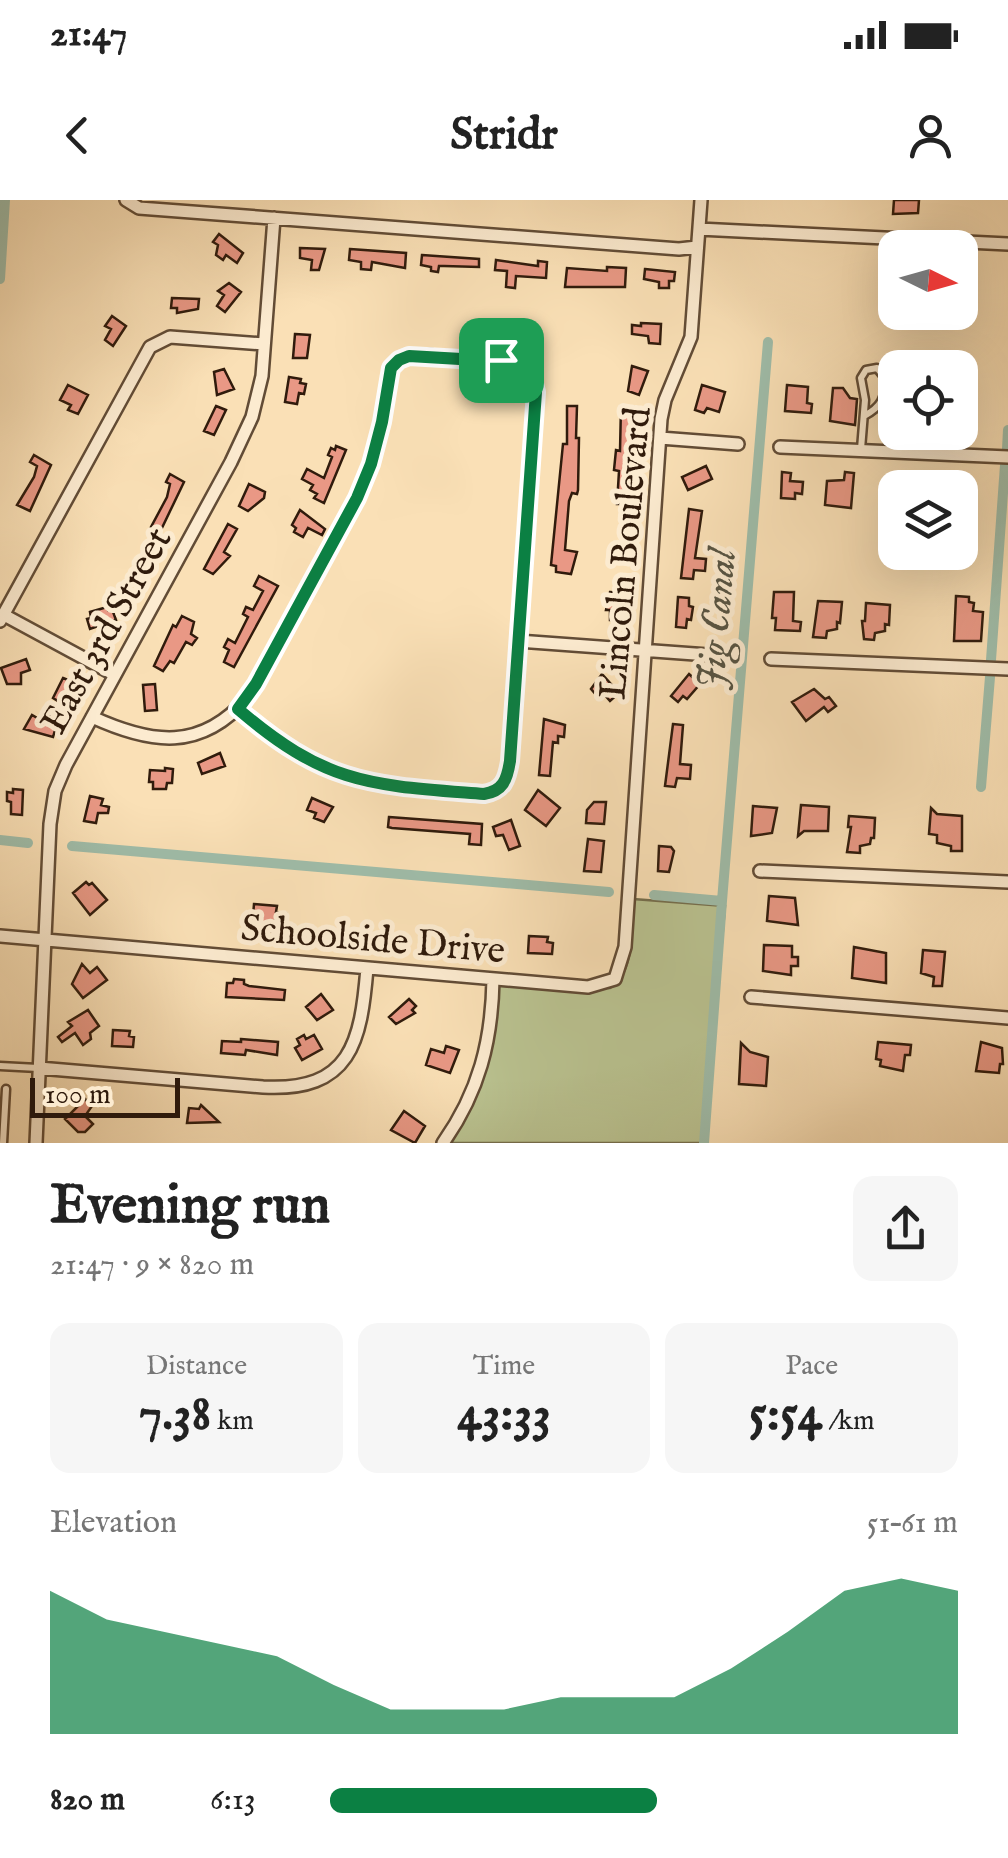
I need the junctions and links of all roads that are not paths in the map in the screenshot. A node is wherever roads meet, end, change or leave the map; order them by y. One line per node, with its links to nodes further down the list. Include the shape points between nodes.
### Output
1 (701, 200): 4 (street, Lincoln Boulevard)
2 (126, 201): 3 (street, via 139,208)
3 (274, 218): 6 (street); 7 (street, East 3rd Street)
4 (698, 229): 5 (street); 6 (street, Lincoln Boulevard)
5 (1008, 244)
6 (698, 247): 9 (street, Lincoln Boulevard, via 691,336 665,400)
7 (264, 344): 14 (street, via 170,337 150,347); 20 (street, East 3rd Street, via 244,435)
8 (864, 416): 8 (lane, via 860,378 877,368 885,394); 12 (lane)
9 (660, 438): 10 (street); 16 (street, Lincoln Boulevard)
10 (738, 444)
11 (780, 446): 12 (street)
12 (860, 450): 13 (street)
13 (1008, 457)
14 (2, 618): 20 (street)
15 (518, 641): 16 (street); 21 (street, via 508,772 496,792 350,779 292,752); 21 (street, via 532,375 512,362 399,360 391,368 357,498)
16 (645, 650): 17 (street); 23 (street, Lincoln Boulevard)
17 (722, 656)
18 (771, 658): 19 (street)
19 (1008, 669)
20 (115, 675): 22 (street, East 3rd Street)
21 (238, 709): 22 (street, via 202,732 166,739)
22 (92, 717): 27 (street, East 3rd Street, via 55,791)
23 (631, 856): 29 (street, Schoolside Drive, via 625,947 615,979 588,987)
24 (760, 871): 25 (street)
25 (1008, 882)
26 (0, 936): 27 (street, Schoolside Drive)
27 (44, 940): 28 (street, Schoolside Drive); 33 (street, East 3rd Street)
28 (367, 968): 29 (street, Schoolside Drive); 33 (street, via 354,1046 341,1065 314,1083 263,1087)
29 (494, 978): 37 (street, via 480,1076)
30 (752, 997): 31 (street)
31 (1008, 1018)
32 (0, 1066): 33 (lane)
33 (39, 1068): 36 (street, East 3rd Street)
34 (6, 1089): 35 (lane)
35 (2, 1143)
36 (36, 1143)
37 (443, 1143)

